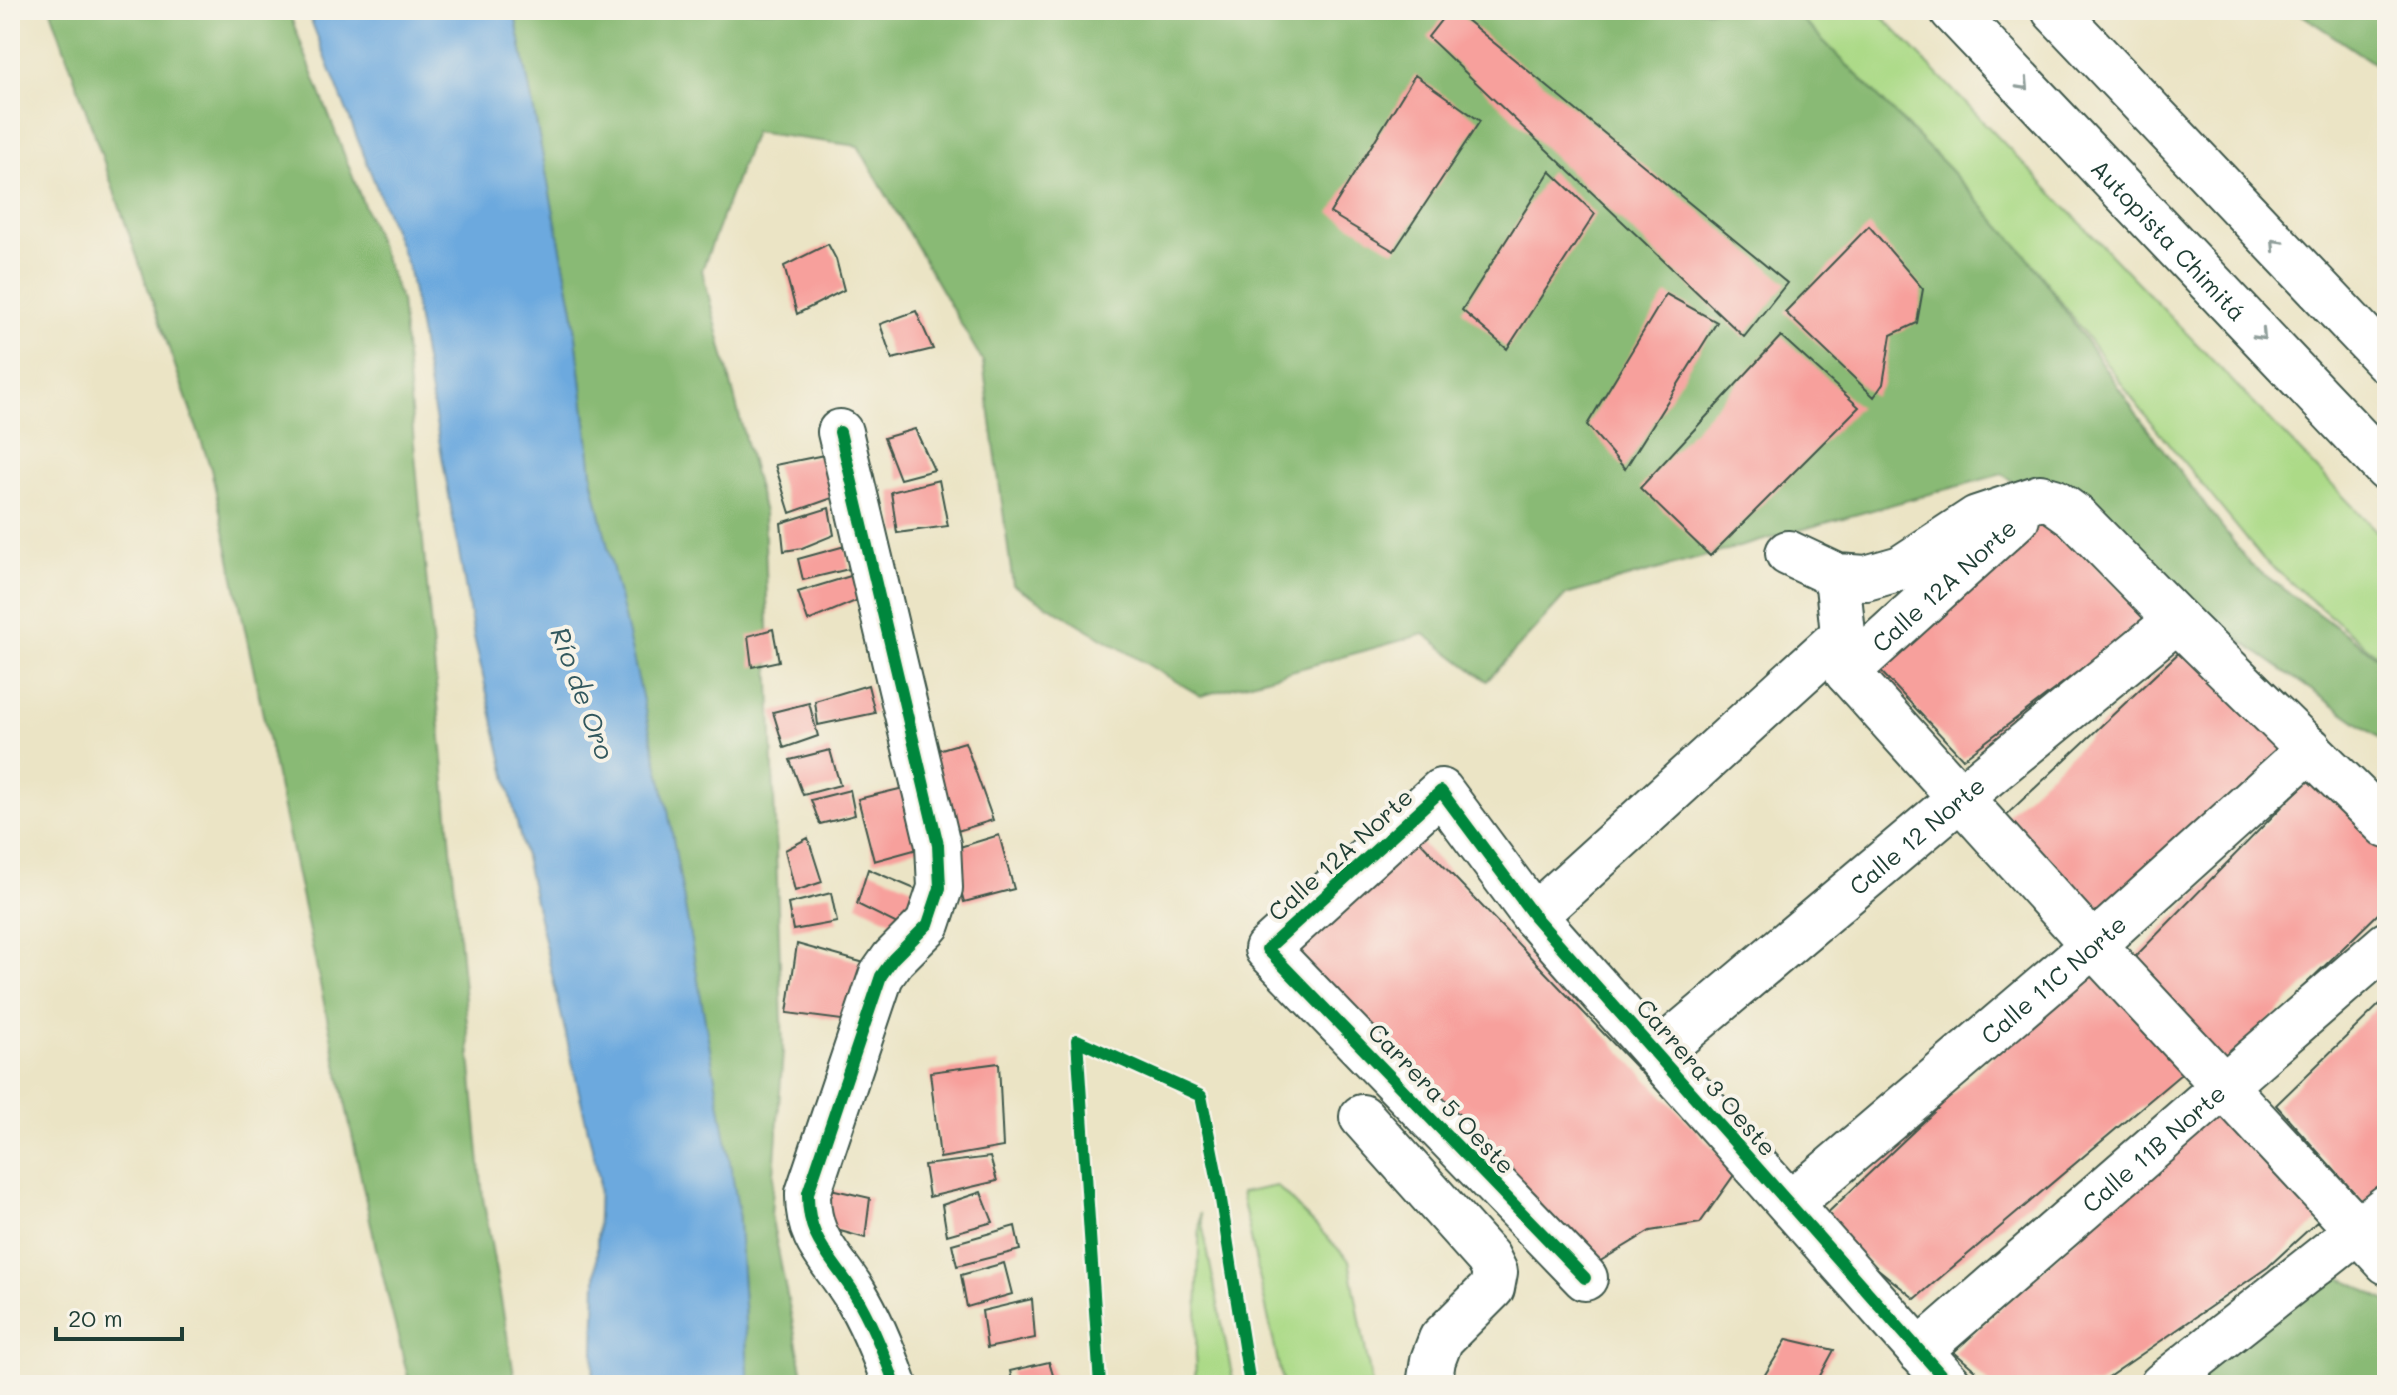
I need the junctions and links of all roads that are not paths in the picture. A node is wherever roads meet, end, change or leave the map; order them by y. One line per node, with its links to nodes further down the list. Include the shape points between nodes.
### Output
1 (1952, 10): 5 (main road, Autopista Chimitá, one-way to 5)
2 (2054, 10): 3 (main road, one-way to 2)
3 (2387, 361)
4 (840, 432): 27 (main road, via 938,845 940,888 928,924 881,976 808,1193 808,1215 816,1240 855,1295)
5 (2387, 469)
6 (2040, 497): 8 (main road, via 1977,518 1901,568 1866,578); 9 (main road, via 2075,516); 10 (main road, Calle 12A Norte)
7 (1788, 553): 8 (main road)
8 (1837, 576): 10 (main road)
9 (2177, 620): 11 (main road); 13 (main road, Calle 12 Norte)
10 (1845, 654): 13 (main road); 15 (main road, Calle 12A Norte)
11 (2310, 749): 14 (main road); 17 (main road, Calle 11C Norte)
12 (1441, 791): 15 (main road, Carrera 3 Oeste); 18 (main road, Calle 12A Norte)
13 (1961, 797): 17 (main road); 19 (main road, Calle 12 Norte)
14 (2387, 826)
15 (1534, 916): 19 (main road, Carrera 3 Oeste)
16 (2387, 944): 20 (main road, Calle 11B Norte)
17 (2093, 945): 20 (main road); 22 (main road, Calle 11C Norte)
18 (1267, 949): 25 (main road, Carrera 5 Oeste)
19 (1658, 1053): 22 (main road, Carrera 3 Oeste)
20 (2222, 1086): 23 (main road); 26 (main road, Calle 11B Norte)
21 (1362, 1117): 28 (main road, via 1495,1272 1492,1288 1441,1339)
22 (1790, 1204): 26 (main road, Carrera 3 Oeste)
23 (2372, 1218): 24 (main road); 30 (main road)
24 (2387, 1262)
25 (1585, 1278)
26 (1919, 1351): 29 (main road, Carrera 3 Oeste)
27 (895, 1385)
28 (1429, 1385)
29 (1950, 1385)
30 (2162, 1385)

